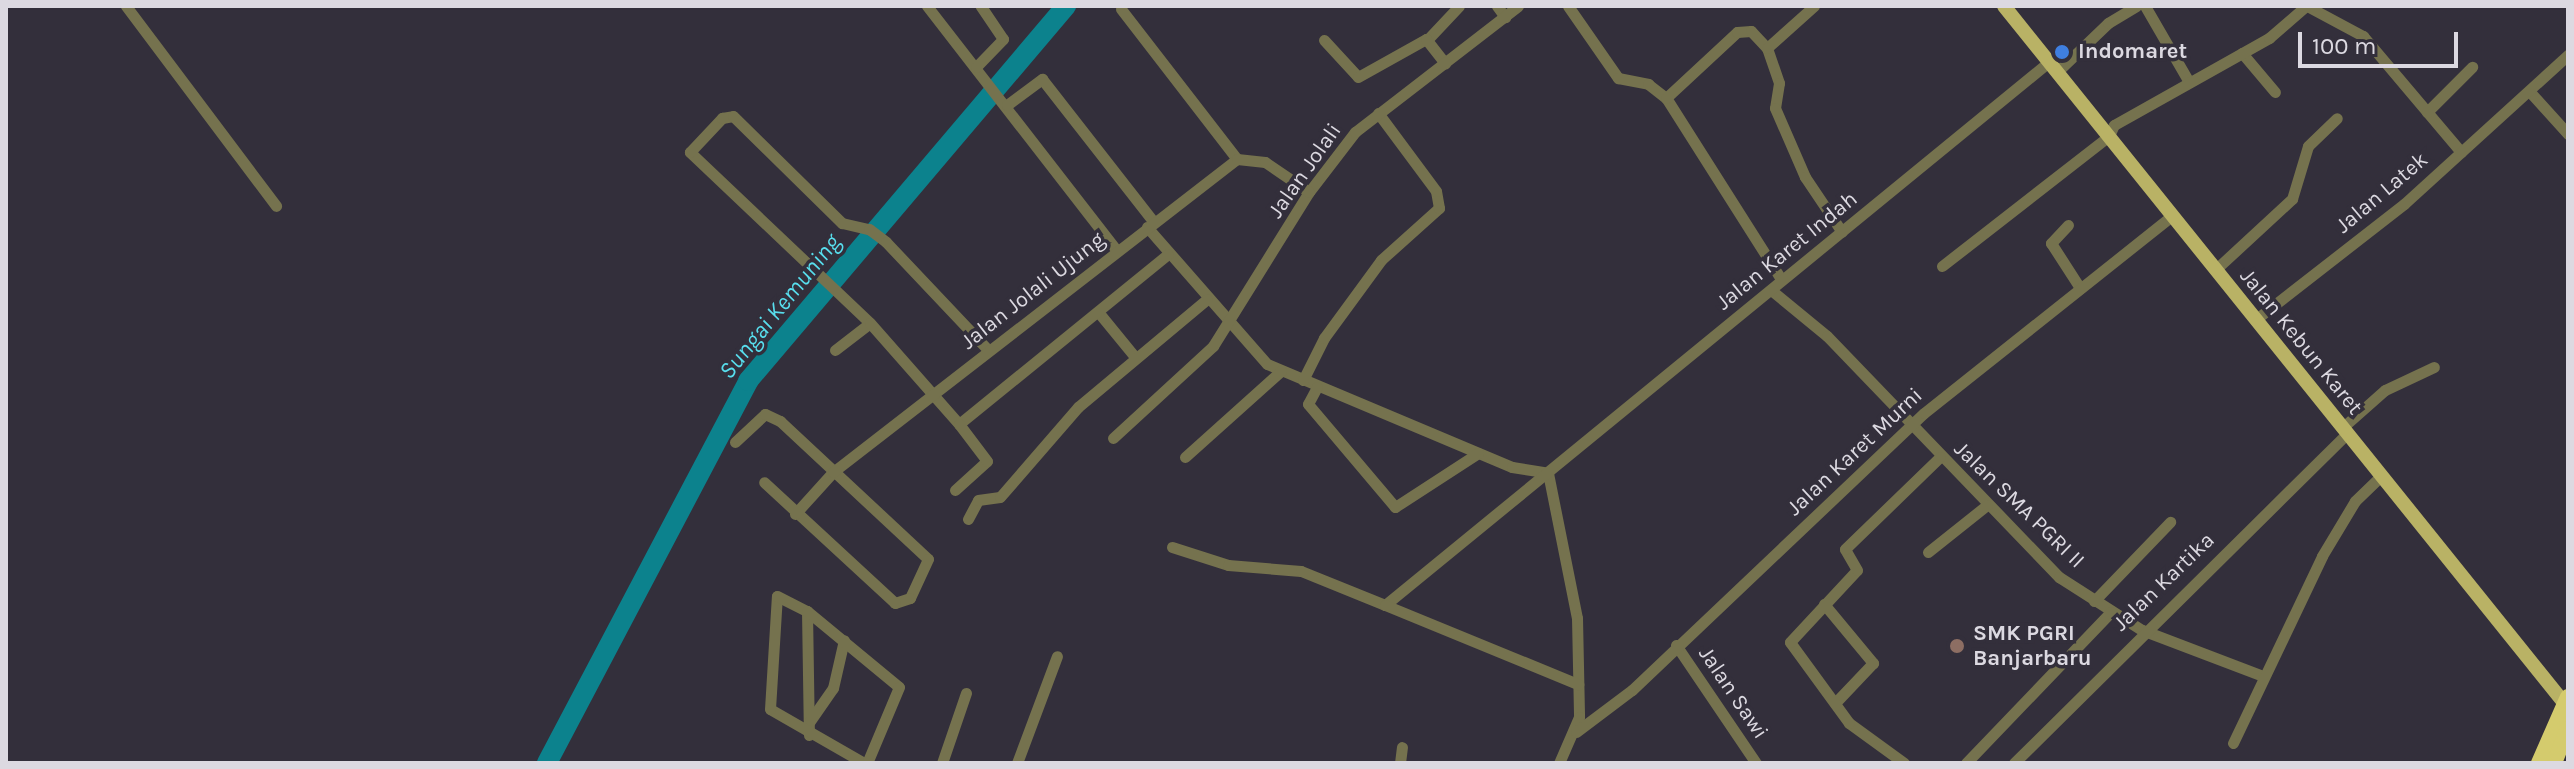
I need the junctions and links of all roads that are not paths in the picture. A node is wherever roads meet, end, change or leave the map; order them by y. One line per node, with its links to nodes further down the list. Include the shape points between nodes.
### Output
1 (126, 6): 37 (street)
2 (927, 6): 22 (street)
3 (981, 6): 22 (street, via 1003,39)
4 (1459, 6): 15 (street)
5 (1497, 6): 14 (street)
6 (1518, 6): 14 (street, Jalan Jolali)
7 (1568, 6): 27 (street, via 1618,78 1648,84)
8 (1814, 6): 17 (street)
9 (2004, 6): 21 (main road, Jalan Kebun Karet)
10 (2136, 6): 21 (street, Jalan Karet Indah)
11 (2145, 6): 24 (street)
12 (2307, 6): 18 (street); 29 (street, via 2363,36)
13 (1121, 9): 35 (street)
14 (1505, 17): 20 (street, Jalan Jolali)
15 (1428, 39): 16 (street, via 1358,77); 20 (street)
16 (1324, 40)
17 (1767, 48): 27 (street, via 1744,28); 41 (street, via 1779,83 1775,108 1805,177)
18 (2242, 53): 24 (street); 25 (street)
19 (2568, 55): 26 (street, Jalan Latek)
20 (1445, 63): 30 (street, Jalan Jolali)
21 (2055, 65): 33 (main road, Jalan Kebun Karet); 41 (street, Jalan Karet Indah)
22 (976, 67): 28 (street)
23 (2472, 67): 29 (street)
24 (2189, 82): 33 (street, via 2124,119)
25 (2275, 92)
26 (2530, 92): 32 (street); 34 (street, Jalan Latek)
27 (1666, 98): 46 (street)
28 (1004, 101): 39 (street, via 1042,79); 42 (street)
29 (2427, 112): 34 (street)
30 (1378, 113): 36 (street, Jalan Jolali, via 1355,132); 59 (street, via 1436,191 1439,208 1381,260 1324,338)
31 (2337, 118): 45 (street, via 2308,146 2292,199)
32 (2568, 134)
33 (2109, 136): 38 (main road, Jalan Kebun Karet); 44 (street)
34 (2461, 152): 51 (street, Jalan Latek)
35 (1237, 159): 36 (street, via 1265,162); 39 (street, Jalan Jolali Ujung)
36 (1309, 192): 53 (street, Jalan Jolali)
37 (276, 206)
38 (2172, 216): 45 (main road, Jalan Kebun Karet); 47 (street, Jalan Karet Murni)
39 (1150, 224): 42 (street, Jalan Jolali Ujung); 43 (street)
40 (2068, 225): 47 (street, via 2051,243)
41 (1842, 232): 46 (street, Jalan Karet Indah)
42 (1117, 251): 55 (street, Jalan Jolali Ujung)
43 (1168, 254): 49 (street); 50 (street)
44 (1942, 266)
45 (2215, 270): 51 (main road, Jalan Kebun Karet)
46 (1781, 279): 48 (street, Jalan Karet Indah)
47 (2080, 288): 63 (street, Jalan Karet Murni)
48 (1771, 290): 63 (street, Jalan SMA PGRI II, via 1827,336); 71 (street, Jalan Karet Indah)
49 (1207, 299): 53 (street); 56 (street)
50 (1099, 313): 56 (street); 62 (street)
51 (2255, 320): 64 (main road, Jalan Kebun Karet)
52 (869, 322): 54 (street); 55 (street, via 690,152 691,145 733,116 842,223 869,229 886,242); 61 (street)
53 (1230, 324): 58 (street, via 1253,354); 65 (street, Jalan Jolali)
54 (835, 350)
55 (988, 350): 61 (street, Jalan Jolali Ujung)
56 (1135, 357): 77 (street, via 1078,407 1000,497 978,500)
57 (2434, 367): 64 (street, Jalan Kartika, via 2385,390)
58 (1281, 371): 59 (street); 68 (street)
59 (1303, 380): 60 (street)
60 (1317, 387): 67 (street); 67 (street, via 1308,404 1395,507)
61 (932, 395): 62 (street); 70 (street, Jalan Jolali Ujung)
62 (959, 424): 74 (street, via 987,461)
63 (1914, 428): 69 (street, Jalan SMA PGRI II); 88 (street, Jalan Karet Murni)
64 (2345, 431): 72 (main road, Jalan Kebun Karet); 86 (street, Jalan Kartika)
65 (1113, 438)
66 (735, 442): 70 (street, via 770,414)
67 (1478, 453): 71 (street)
68 (1185, 457)
69 (1940, 457): 75 (street, Jalan SMA PGRI II); 82 (street, via 1845,549 1857,570)
70 (833, 472): 76 (street, Jalan Jolali Ujung); 76 (street, via 928,559 910,598 895,603)
71 (1548, 473): 83 (street, Jalan Karet Indah); 91 (street, via 1577,618)
72 (2381, 476): 90 (street, via 2355,501 2329,544); 93 (main road, Jalan Kebun Karet)
73 (764, 482): 76 (street)
74 (955, 490)
75 (1987, 505): 80 (street); 81 (street, Jalan SMA PGRI II, via 2059,577)
76 (795, 514)
77 (968, 519)
78 (2170, 522): 81 (street)
79 (1172, 547): 83 (street, via 1228,565 1301,571)
80 (1928, 552)
81 (2094, 601): 85 (street, Jalan SMA PGRI II)
82 (1824, 604): 94 (street, via 1790,642); 94 (street, via 1873,663)
83 (1385, 605): 91 (street)
84 (807, 611): 87 (street); 95 (street); 98 (street, via 780,595 773,600 767,701 775,716)
85 (2111, 612): 86 (street, Jalan SMA PGRI II); 108 (street)
86 (2142, 630): 90 (street, Jalan SMA PGRI II); 109 (street, Jalan Kartika)
87 (844, 640): 95 (street, via 833,688); 101 (street, via 900,691)
88 (1676, 645): 97 (street, Jalan Karet Murni); 106 (street, Jalan Sawi)
89 (1057, 656): 103 (street)
90 (2263, 676): 99 (street)
91 (1578, 684): 97 (street)
92 (966, 693): 102 (street)
93 (2567, 700): 110 (highway)
94 (1835, 703): 107 (street, via 1864,736 1892,749)
95 (810, 721): 98 (street)
96 (2568, 729): 111 (highway)
97 (1576, 732): 105 (street)
98 (809, 735): 101 (street)
99 (2233, 743)
100 (1402, 747): 104 (street)
101 (860, 762)
102 (942, 763)
103 (1017, 763)
104 (1400, 763)
105 (1559, 763)
106 (1756, 763)
107 (1904, 763)
108 (1966, 763)
109 (2014, 763)
110 (2539, 763)
111 (2554, 763)

